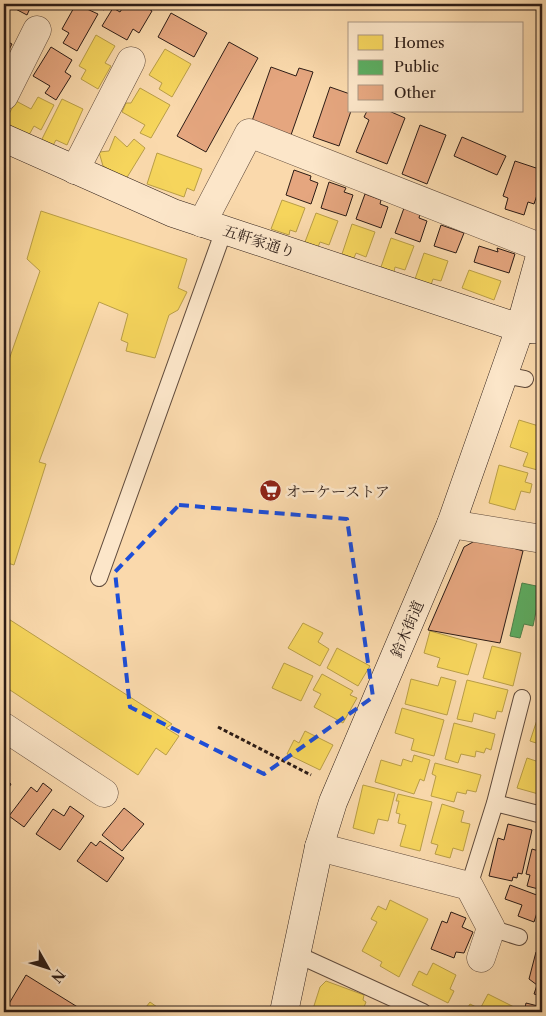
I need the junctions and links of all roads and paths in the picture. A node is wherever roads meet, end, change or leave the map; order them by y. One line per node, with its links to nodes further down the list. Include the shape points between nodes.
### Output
1 (37, 30): 3 (street)
2 (131, 61): 5 (street)
3 (4, 96)
4 (4, 138): 5 (street, 五軒家通り)
5 (75, 170): 6 (street, 五軒家通り, via 173,213)
6 (213, 226): 7 (street, via 249,132); 8 (street, 五軒家通り); 11 (lane)
7 (542, 248): 8 (street, 鈴木街道)
8 (531, 329): 9 (street, 鈴木街道)
9 (451, 524): 10 (street); 15 (street, 鈴木街道)
10 (542, 539)
11 (99, 578)
12 (522, 698): 17 (lane)
13 (4, 727): 16 (street)
14 (218, 727): 15 (path)
15 (338, 789): 19 (street, 鈴木街道)
16 (104, 793)
17 (495, 803): 18 (lane); 20 (lane)
18 (542, 815)
19 (319, 847): 20 (street); 23 (street, 鈴木街道)
20 (469, 886): 21 (street)
21 (491, 928): 22 (lane); 24 (street)
22 (519, 937)
23 (296, 954): 25 (street, 鈴木街道); 26 (lane)
24 (481, 958)
25 (284, 1012)
26 (423, 1012)

